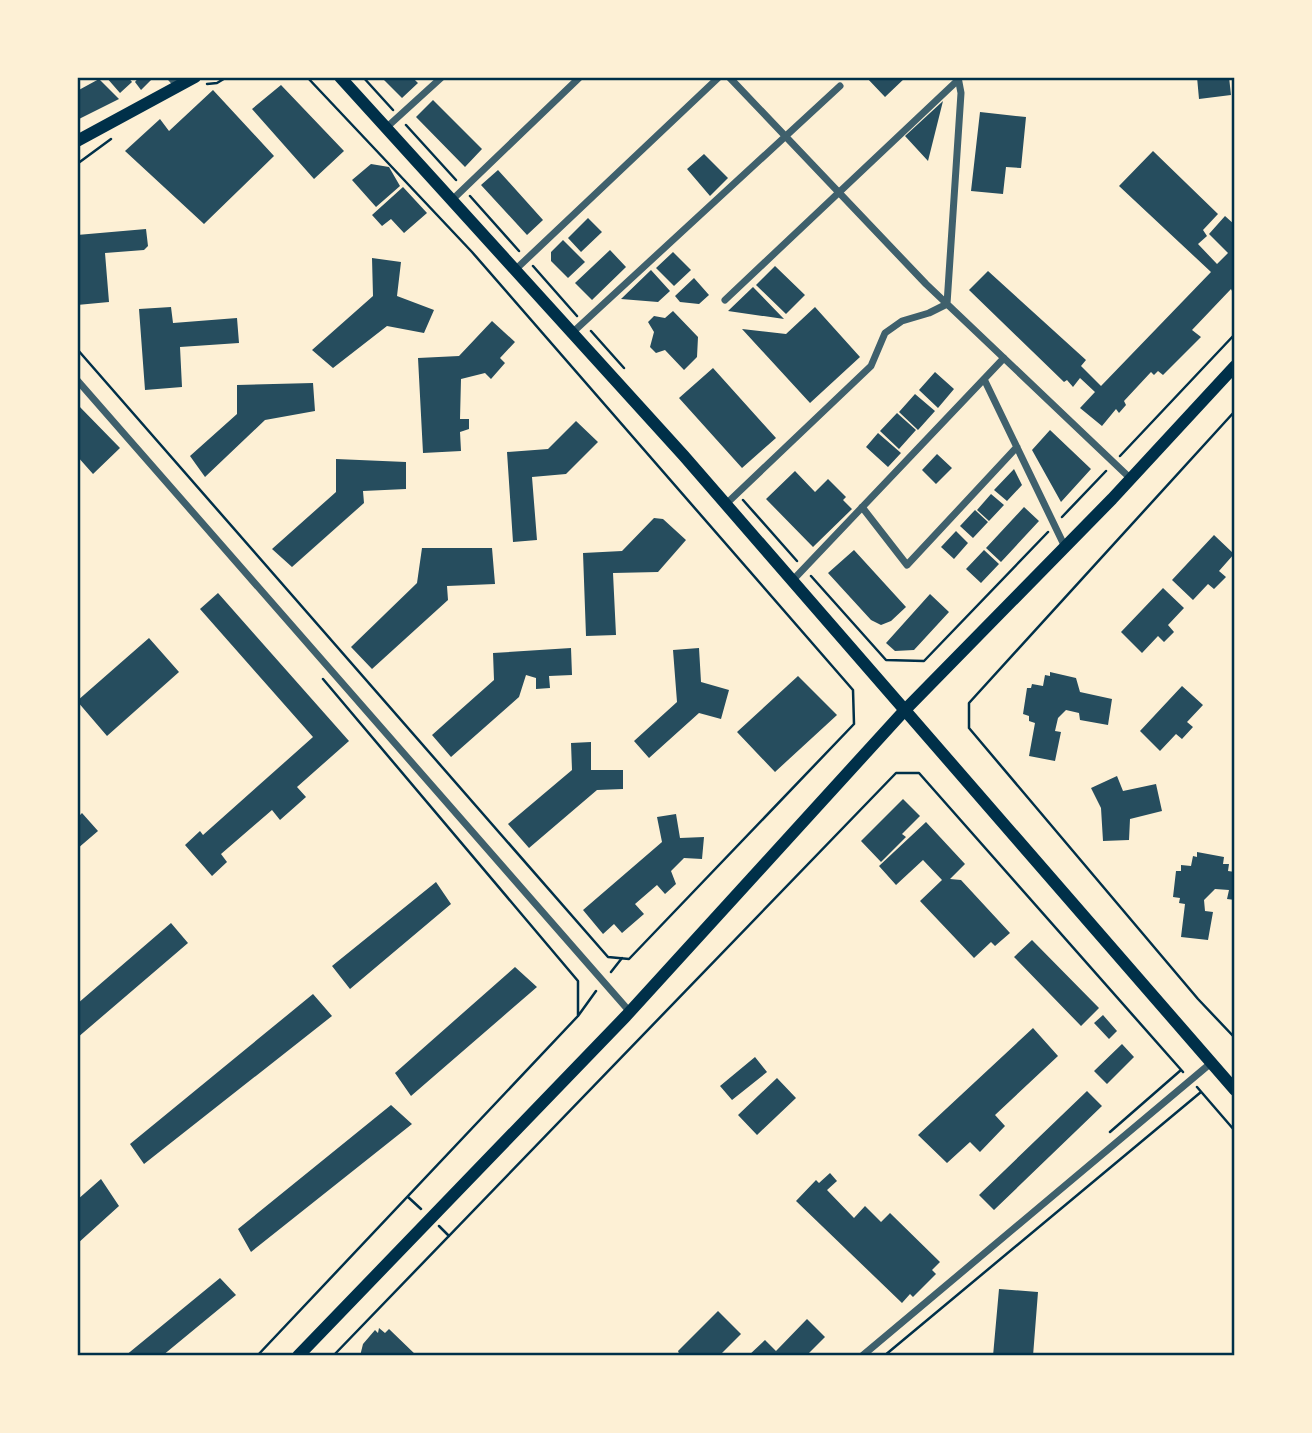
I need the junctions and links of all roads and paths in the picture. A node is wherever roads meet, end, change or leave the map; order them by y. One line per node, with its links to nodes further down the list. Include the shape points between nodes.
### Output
1 (195, 77): 9 (main road)
2 (307, 77): 21 (path, via 471,252 853,690 854,724 629,959 608,957)
3 (340, 77): 11 (main road)
4 (442, 77): 11 (street)
5 (580, 77): 15 (street)
6 (719, 77): 16 (street)
7 (729, 77): 12 (street)
8 (958, 78): 14 (street); 18 (street, via 961,93)
9 (174, 82): 13 (main road)
10 (840, 86): 12 (street)
11 (387, 127): 15 (main road)
12 (785, 137): 14 (street); 19 (street)
13 (77, 141)
14 (837, 193): 17 (street); 18 (street)
15 (452, 200): 16 (main road)
16 (515, 270): 19 (main road)
17 (725, 300)
18 (947, 304): 22 (street); 30 (street, via 902,321 885,333 871,366)
19 (572, 333): 30 (main road)
20 (1235, 334): 28 (path)
21 (77, 349)
22 (1004, 358): 24 (street); 28 (street)
23 (1235, 366): 29 (main road)
24 (984, 379): 27 (street); 31 (street)
25 (77, 380): 38 (street)
26 (1235, 411): 39 (path, via 969,703 969,728)
27 (1017, 447): 31 (street, via 907,565); 32 (street)
28 (1114, 463): 29 (street); 32 (path)
29 (1131, 479): 33 (main road)
30 (726, 505): 34 (main road)
31 (862, 507): 34 (street)
32 (1055, 524): 33 (street); 35 (path, via 924,661)
33 (1065, 547): 37 (main road)
34 (792, 581): 37 (main road)
35 (886, 660)
36 (319, 675): 46 (path, via 578,981 578,1016)
37 (904, 711): 38 (main road); 40 (main road)
38 (630, 1012): 45 (main road)
39 (1235, 1038)
40 (1211, 1063): 41 (street); 42 (main road)
41 (1191, 1080): 43 (path); 47 (path, via 919,773 896,773); 48 (street)
42 (1235, 1090)
43 (1201, 1092): 44 (path); 49 (path)
44 (1235, 1130)
45 (304, 1354)
46 (257, 1356)
47 (333, 1356)
48 (862, 1356)
49 (884, 1356)

